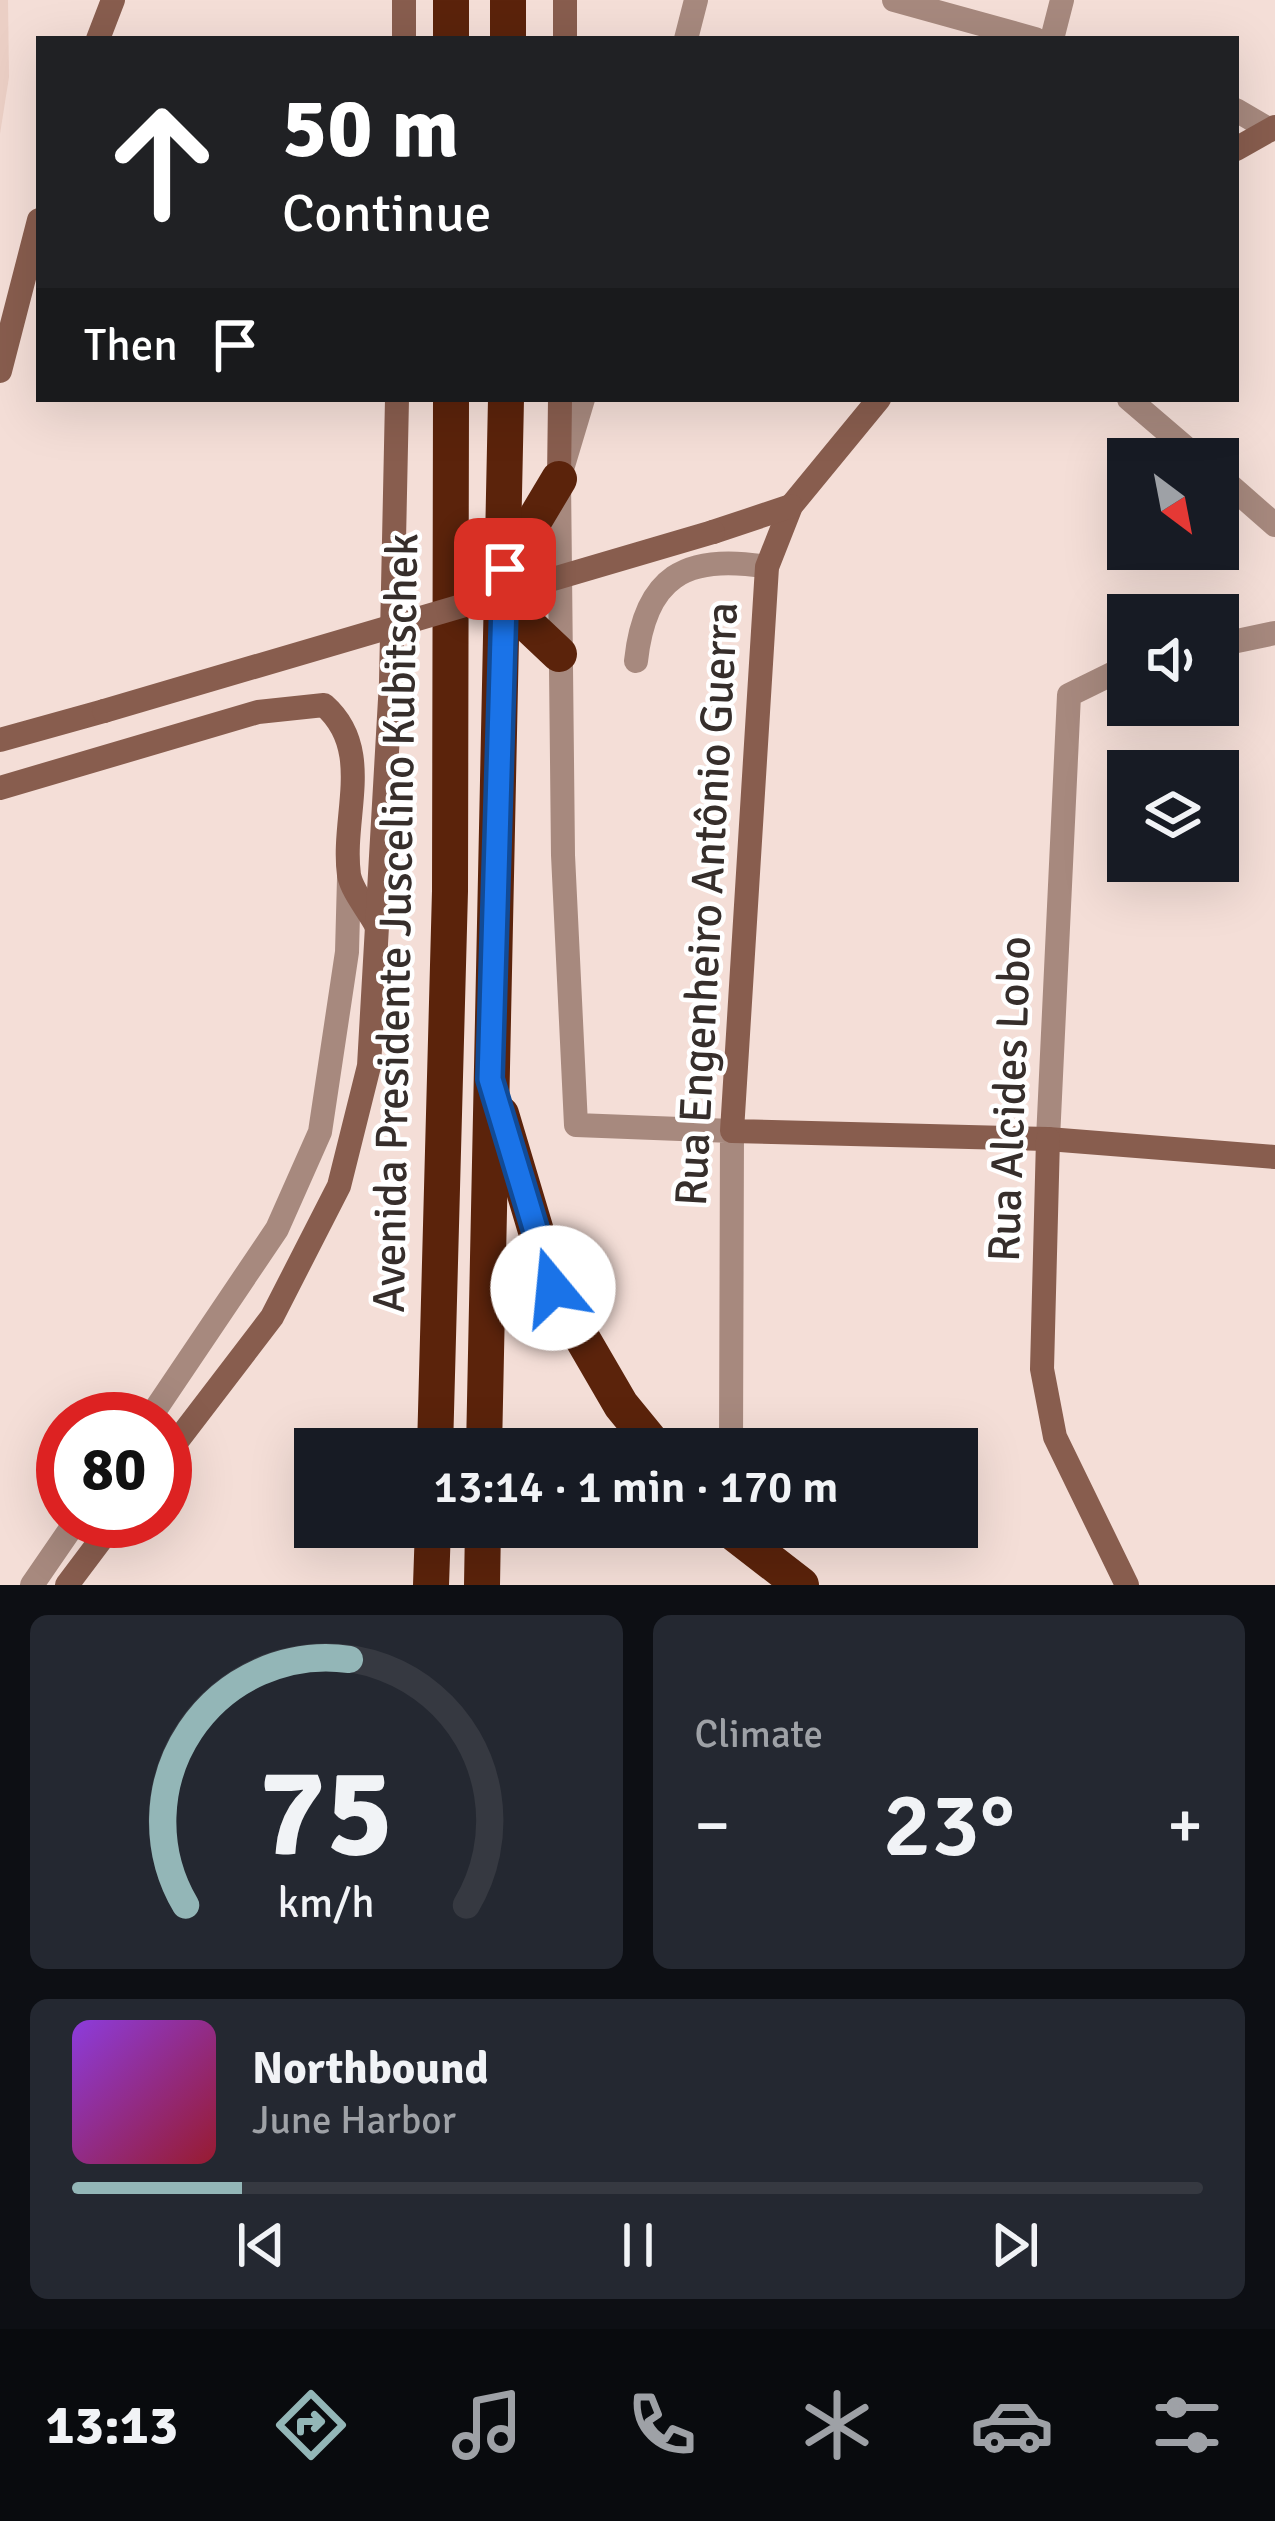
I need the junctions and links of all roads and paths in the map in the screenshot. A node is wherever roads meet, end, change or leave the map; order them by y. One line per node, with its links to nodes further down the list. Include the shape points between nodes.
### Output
1 (112, 0): 9 (street)
2 (404, 0): 10 (street)
3 (452, 0): 11 (highway)
4 (508, 0): 12 (highway)
5 (566, 0): 13 (street)
6 (696, 0): 14 (street)
7 (894, 0): 15 (street)
8 (1062, 0): 16 (street)
9 (99, 36)
10 (404, 36)
11 (452, 36)
12 (508, 36)
13 (565, 36)
14 (687, 36)
15 (1024, 36)
16 (1053, 36)
17 (1239, 112): 18 (street)
18 (1272, 129): 19 (street)
19 (1239, 147)
20 (36, 232): 21 (street)
21 (0, 371)
22 (397, 402): 44 (street, Avenida Presidente Juscelino Kubitschek)
23 (451, 402): 51 (highway, Avenida Presidente Juscelino Kubitschek, via 450,891)
24 (506, 402): 35 (highway)
25 (560, 402): 30 (street)
26 (582, 402): 30 (street)
27 (877, 402): 32 (street, Rua Engenheiro Antônio Guerra)
28 (1133, 402): 29 (street)
29 (1175, 438)
30 (560, 479): 35 (highway); 38 (street)
31 (1239, 494): 33 (street)
32 (791, 506): 34 (street, Rua Engenheiro Antônio Guerra); 41 (street, bridge)
33 (1275, 525)
34 (767, 567): 39 (street, via 713,565 675,576 652,594); 46 (street, Rua Engenheiro Antônio Guerra)
35 (504, 585): 38 (highway); 45 (highway)
36 (1275, 633): 37 (street)
37 (1239, 641)
38 (559, 654): 46 (street, via 576,1125)
39 (636, 661)
40 (1107, 676): 47 (street, Rua Alcides Lobo, via 1069,695)
41 (0, 740)
42 (0, 788): 43 (street, via 257,712 324,705 344,722 353,761)
43 (350, 878): 44 (street); 49 (street, via 320,1132 277,1229)
44 (377, 927): 50 (street, Avenida Presidente Juscelino Kubitschek, via 369,1066 340,1186 272,1317)
45 (490, 1079): 52 (highway); 53 (highway, via 553,1288)
46 (732, 1131): 47 (street); 54 (street, Rua Engenheiro Antônio Guerra)
47 (1048, 1139): 48 (street); 60 (street, Rua Alcides Lobo, via 1042,1370 1055,1438)
48 (1275, 1156)
49 (168, 1392)
50 (192, 1422)
51 (436, 1428)
52 (484, 1428)
53 (640, 1428)
54 (731, 1428)
55 (56, 1548): 61 (street)
56 (95, 1548): 62 (street)
57 (432, 1548): 63 (highway)
58 (483, 1548): 64 (highway)
59 (753, 1548): 65 (highway)
60 (1113, 1558): 66 (street, Rua Alcides Lobo); 67 (street, Rua Alcides Lobo)
61 (32, 1580)
62 (67, 1585)
63 (431, 1585)
64 (482, 1585)
65 (801, 1585)
66 (1114, 1585)
67 (1127, 1585)

